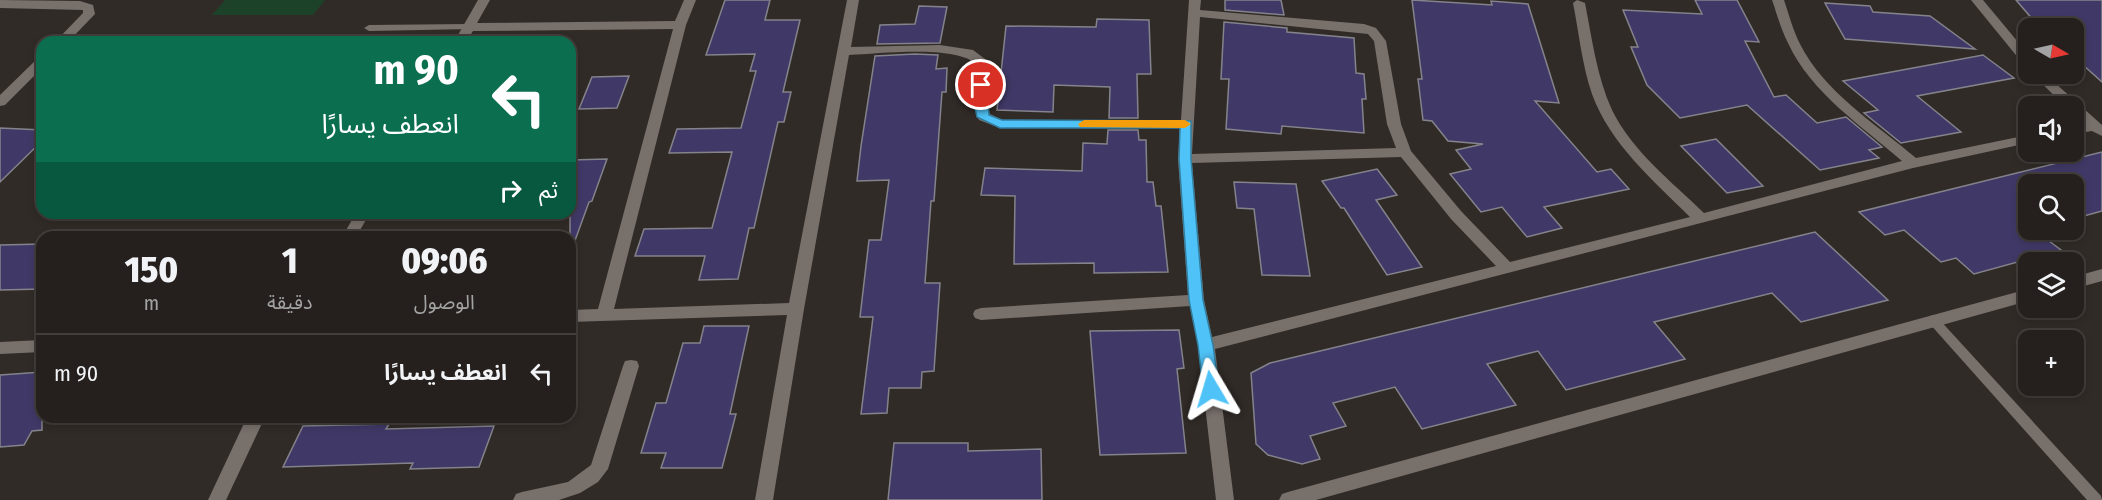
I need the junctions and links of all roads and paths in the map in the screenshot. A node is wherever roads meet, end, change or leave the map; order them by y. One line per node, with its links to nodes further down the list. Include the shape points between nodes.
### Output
1 (484, 0): 10 (street)
2 (690, 0): 9 (street)
3 (853, 0): 15 (street)
4 (1779, 0): 26 (street, via 1795,45 1811,70)
5 (1977, 0): 14 (street)
6 (1579, 3): 27 (street, via 1599,94 1612,123)
7 (0, 4): 12 (street, via 89,8 89,14)
8 (1195, 7): 21 (street); 24 (street, via 1372,31 1380,41 1394,124)
9 (680, 25): 10 (street); 34 (street)
10 (468, 27): 11 (lane); 13 (street)
11 (369, 28)
12 (67, 36)
13 (463, 36)
14 (2018, 50)
15 (844, 51): 21 (street, via 940,49 969,53 981,62 984,117 1000,124); 33 (street)
16 (36, 67): 19 (street)
17 (2049, 84): 18 (street)
18 (2061, 96)
19 (0, 102)
20 (2084, 117): 22 (street)
21 (1186, 124): 25 (street)
22 (2098, 129)
23 (2018, 141): 26 (street)
24 (1405, 152): 25 (street); 28 (street, via 1456,215)
25 (1185, 159): 32 (street)
26 (1913, 162): 27 (street)
27 (1701, 219): 28 (street)
28 (1507, 268): 38 (street)
29 (2102, 275): 30 (street)
30 (2084, 280)
31 (2018, 298): 37 (street)
32 (1196, 300): 35 (street); 38 (street)
33 (796, 309): 34 (street); 45 (street)
34 (604, 314): 36 (street)
35 (981, 314)
36 (576, 316)
37 (1933, 320): 47 (street); 48 (lane)
38 (1206, 345): 46 (street)
39 (36, 346): 40 (street)
40 (0, 348)
41 (631, 366): 44 (street, via 599,469 592,479)
42 (253, 423): 43 (street)
43 (217, 500)
44 (522, 500)
45 (764, 500)
46 (1225, 500)
47 (1288, 500)
48 (2096, 500)

